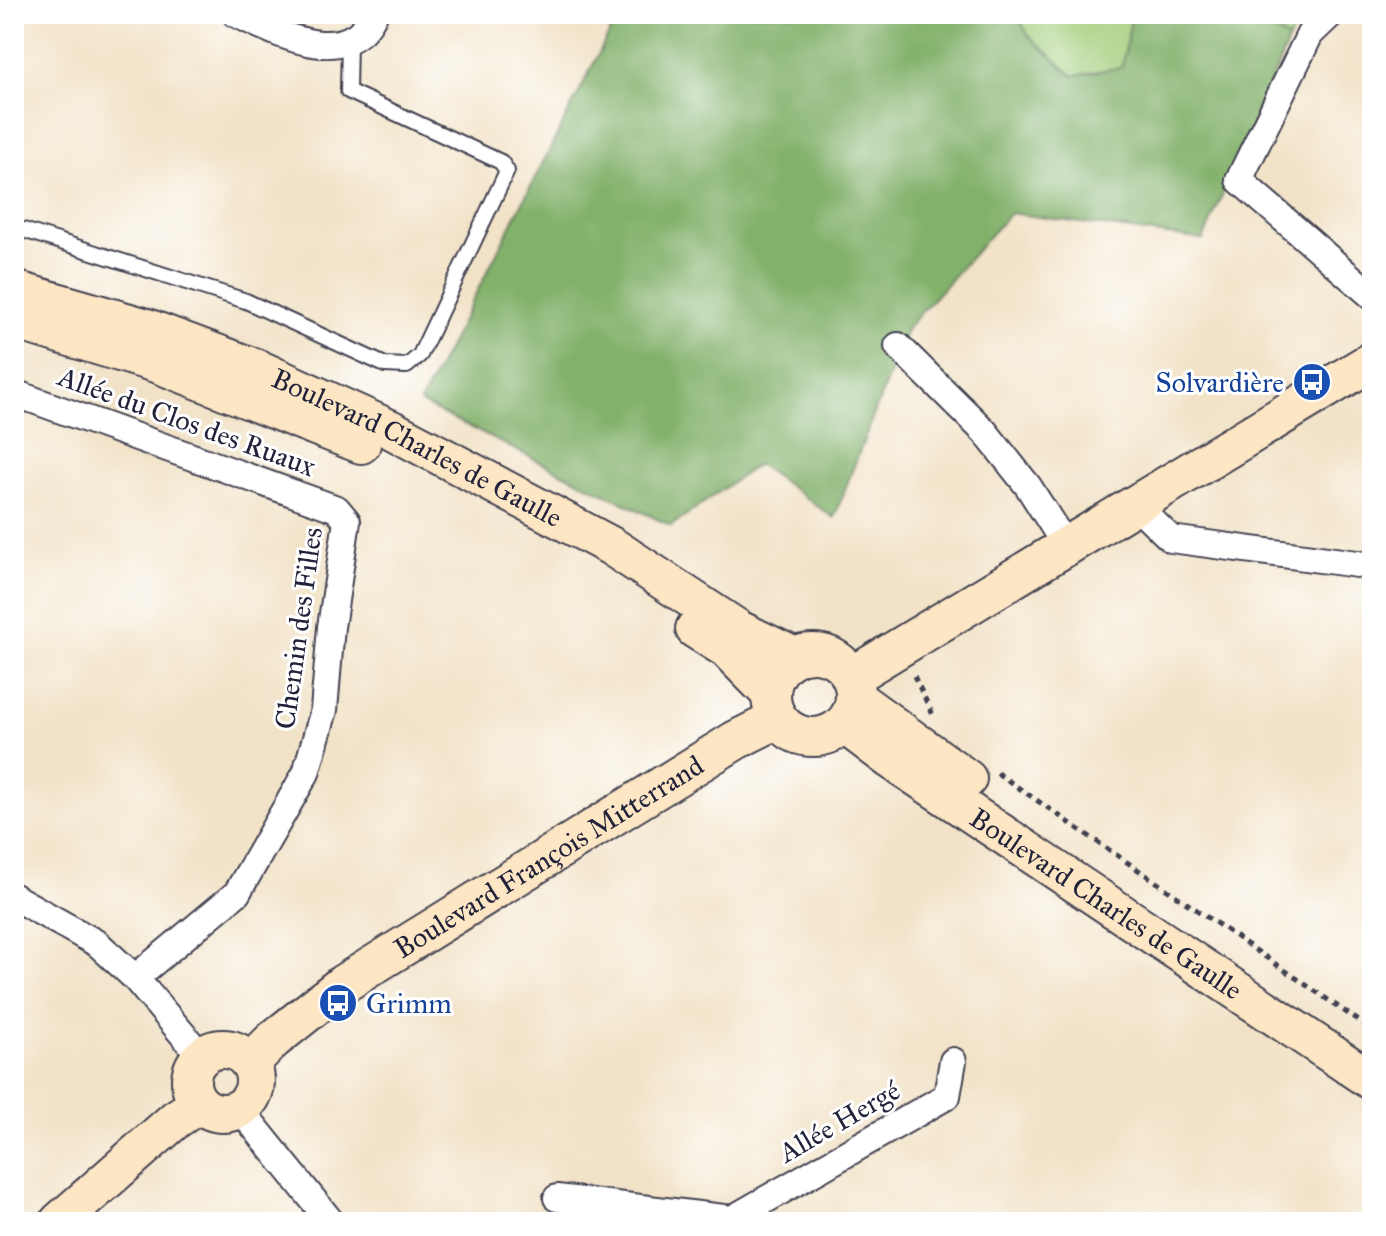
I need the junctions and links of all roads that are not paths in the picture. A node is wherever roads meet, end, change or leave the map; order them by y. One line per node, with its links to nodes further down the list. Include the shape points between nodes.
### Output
1 (236, 14): 4 (street, via 291,39 332,45)
2 (374, 14): 4 (street)
3 (1331, 14): 7 (street, via 1310,34 1239,180)
4 (349, 41): 5 (lane, via 348,91 501,162 507,171 420,355 407,366 385,365 246,301)
5 (14, 227)
6 (14, 290): 16 (street, Boulevard Charles de Gaulle, via 147,328 260,370 392,430 611,546 739,630)
7 (1372, 296)
8 (14, 320): 18 (street, Boulevard Charles de Gaulle, via 159,364 327,428 404,464 573,552 727,649)
9 (898, 346): 14 (street, via 985,432)
10 (1372, 361): 12 (street)
11 (14, 393): 13 (street, Allée du Clos des Ruaux)
12 (1136, 505): 14 (street); 15 (street, via 1171,539)
13 (337, 509): 20 (street, Chemin des Filles, via 347,521 347,539 331,627 324,710 306,773 237,893)
14 (1066, 546): 17 (street)
15 (1372, 566)
16 (795, 657): 17 (street, via 808,653 833,658); 18 (street, via 778,671)
17 (850, 700): 18 (street, via 822,737 810,738 797,735); 21 (street, Boulevard Charles de Gaulle); 25 (street, Boulevard Charles de Gaulle, via 890,759)
18 (774, 706): 24 (street, Boulevard François Mitterrand, via 736,740 343,984)
19 (14, 897): 20 (street, via 98,944)
20 (135, 978): 22 (street)
21 (1372, 1056)
22 (202, 1057): 24 (street, via 222,1049); 26 (street, via 190,1080)
23 (953, 1061): 29 (street, Allée Hergé, via 947,1096)
24 (250, 1063): 27 (street, via 254,1093)
25 (1372, 1081)
26 (199, 1104): 27 (street, via 219,1113); 30 (street)
27 (240, 1109): 31 (street)
28 (557, 1198): 29 (street, Allée Hergé)
29 (732, 1221)
30 (59, 1222)
31 (331, 1222)

